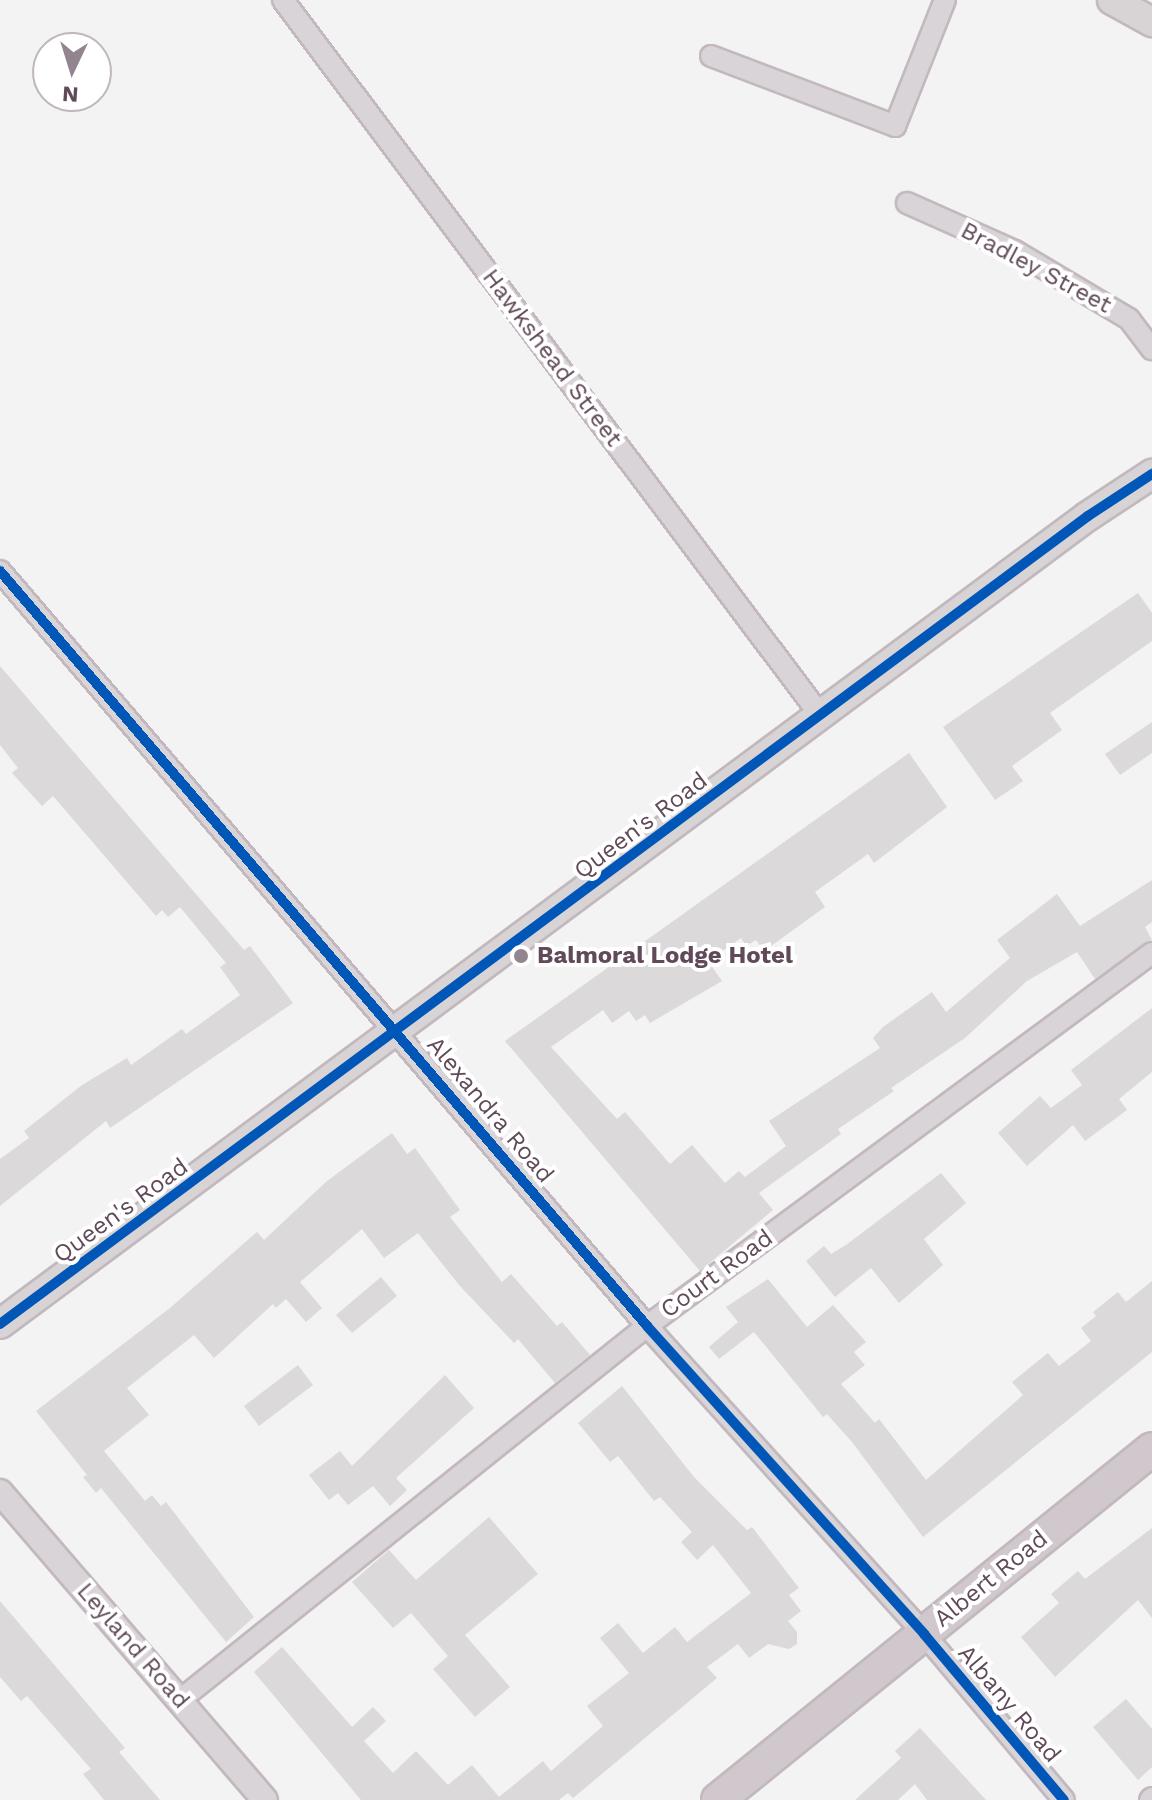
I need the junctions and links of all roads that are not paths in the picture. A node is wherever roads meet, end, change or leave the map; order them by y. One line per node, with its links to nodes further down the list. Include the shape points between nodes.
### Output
1 (283, 0): 10 (street, Hawkshead Street)
2 (945, 0): 5 (street, via 895,126)
3 (1112, 0): 4 (main road)
4 (1152, 22)
5 (711, 56)
6 (907, 203): 7 (street, Bradley Street, via 1015,251 1129,319)
7 (1152, 349)
8 (1152, 474): 10 (main road, Queen's Road)
9 (0, 571): 12 (street, Alexandra Road)
10 (821, 716): 12 (main road, Queen's Road)
11 (1152, 953): 14 (street, Court Road)
12 (398, 1033): 13 (main road, Queen's Road); 14 (street, Alexandra Road)
13 (0, 1324)
14 (647, 1326): 17 (street, Alexandra Road); 18 (street, Court Road)
15 (1152, 1449): 17 (highway, Albert Road)
16 (0, 1492): 18 (street, Leyland Road)
17 (924, 1634): 20 (highway, Albert Road); 21 (street, Albany Road)
18 (180, 1700): 19 (street, Leyland Road)
19 (265, 1800)
20 (718, 1800)
21 (1064, 1800)

